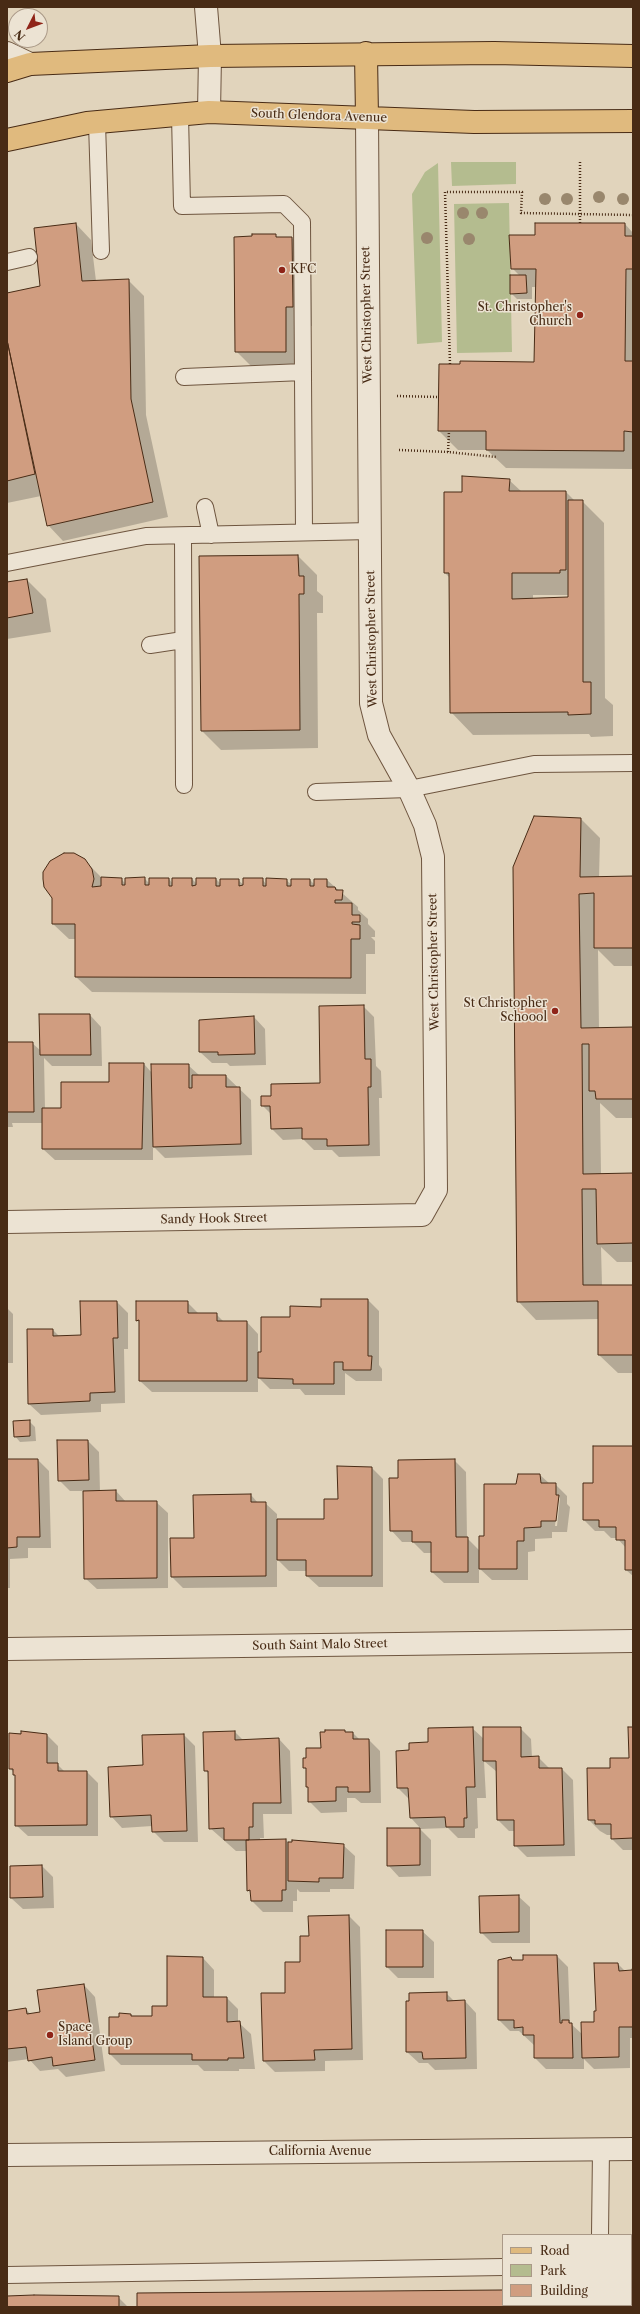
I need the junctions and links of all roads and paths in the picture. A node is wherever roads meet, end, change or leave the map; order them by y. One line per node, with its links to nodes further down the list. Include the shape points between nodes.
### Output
1 (206, 7): 4 (street)
2 (7, 53): 6 (street)
3 (366, 54): 4 (main road); 5 (main road); 10 (main road)
4 (210, 56): 6 (main road); 8 (street)
5 (633, 56)
6 (30, 64): 7 (main road)
7 (7, 71)
8 (209, 112): 9 (main road, South Glendora Avenue); 10 (main road, South Glendora Avenue)
9 (180, 115): 12 (main road, South Glendora Avenue); 22 (lane, via 182,206 284,204 302,222)
10 (367, 118): 11 (main road, South Glendora Avenue, via 474,122); 24 (street, West Christopher Street)
11 (633, 121)
12 (97, 123): 13 (main road, South Glendora Avenue); 18 (lane)
13 (7, 140)
14 (580, 160): 15 (path)
15 (580, 214): 16 (path); 17 (path); 21 (path, via 522,213 522,192 445,192)
16 (633, 214)
17 (580, 223)
18 (101, 250)
19 (29, 257): 20 (lane)
20 (7, 262)
21 (450, 364)
22 (303, 372): 23 (lane); 32 (lane)
23 (184, 377)
24 (368, 394): 25 (path); 27 (street, West Christopher Street)
25 (439, 397)
26 (449, 431): 28 (path)
27 (369, 450): 28 (path); 31 (street, West Christopher Street)
28 (448, 452): 29 (path)
29 (496, 457)
30 (205, 507): 33 (lane)
31 (370, 531): 32 (lane); 40 (street, West Christopher Street, via 371,703 379,735)
32 (304, 532): 33 (lane)
33 (210, 534): 34 (lane)
34 (183, 536): 35 (lane, via 146,536); 36 (lane)
35 (7, 563)
36 (183, 640): 37 (lane); 39 (lane)
37 (150, 645)
38 (633, 763): 40 (lane, via 534,764)
39 (184, 785)
40 (409, 789): 41 (lane); 42 (street, West Christopher Street, via 425,826 433,858 436,1190)
41 (316, 792)
42 (422, 1215): 43 (street, Sandy Hook Street)
43 (7, 1222)
44 (633, 1641): 45 (street, South Saint Malo Street)
45 (7, 1649)
46 (600, 2149): 47 (street, California Avenue); 48 (street, California Avenue); 49 (lane)
47 (633, 2149)
48 (7, 2154)
49 (600, 2234)
50 (502, 2267): 51 (lane)
51 (7, 2275)

